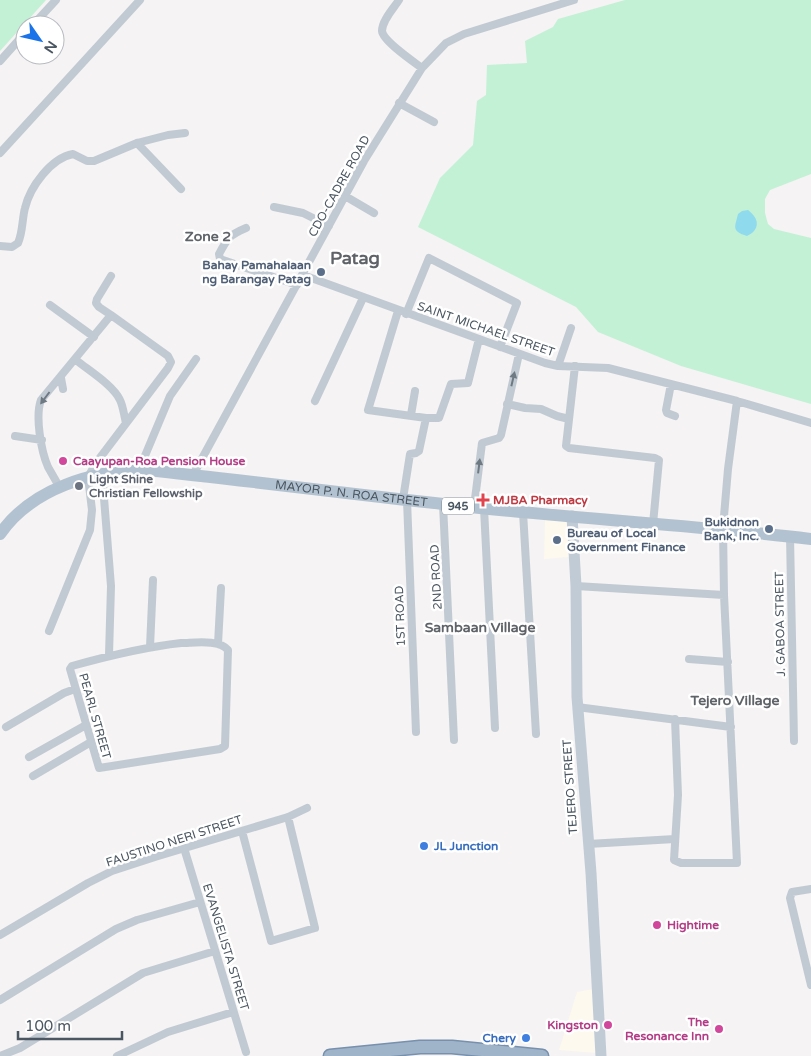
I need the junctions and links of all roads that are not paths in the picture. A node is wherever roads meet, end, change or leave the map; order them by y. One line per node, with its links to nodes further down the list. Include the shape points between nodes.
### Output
1 (56, 0): 5 (street)
2 (140, 0): 13 (street)
3 (399, 0): 8 (street, via 384,22 383,35)
4 (574, 0): 8 (street, CDO-CADRE ROAD, via 464,34 446,43)
5 (42, 15)
6 (15, 44): 7 (street)
7 (0, 60)
8 (422, 68): 9 (street, CDO-CADRE ROAD)
9 (399, 103): 10 (street); 15 (street, CDO-CADRE ROAD)
10 (434, 122)
11 (185, 133): 12 (street)
12 (137, 143): 14 (street); 20 (street, via 90,161 70,154 48,168 37,181 26,204 19,240 12,246)
13 (0, 153)
14 (182, 189)
15 (345, 196): 17 (street); 18 (street, CDO-CADRE ROAD)
16 (274, 207): 18 (street, via 304,213)
17 (374, 213)
18 (329, 226): 21 (street, CDO-CADRE ROAD)
19 (246, 228): 23 (street, via 228,238 219,254 220,259)
20 (0, 246)
21 (303, 275): 23 (street, CDO-CADRE ROAD); 24 (street, SAINT MICHAEL STREET)
22 (112, 276): 27 (street, via 96,303)
23 (297, 285): 54 (street, CDO-CADRE ROAD)
24 (363, 298): 26 (street, SAINT MICHAEL STREET); 41 (street)
25 (50, 305): 29 (street)
26 (402, 312): 30 (street, SAINT MICHAEL STREET); 31 (street, via 429,258 517,303); 44 (street, via 368,410)
27 (111, 315): 29 (street); 48 (street, via 170,360 168,368)
28 (571, 328): 35 (street)
29 (94, 337): 34 (street)
30 (479, 339): 31 (street, SAINT MICHAEL STREET); 46 (street, via 468,383 451,384 439,418)
31 (500, 347): 32 (street, SAINT MICHAEL STREET)
32 (519, 354): 35 (street, SAINT MICHAEL STREET); 43 (street, one-way to 32)
33 (196, 359): 52 (street, via 170,396)
34 (76, 360): 37 (street); 48 (street, via 117,395)
35 (558, 366): 36 (street, SAINT MICHAEL STREET)
36 (575, 366): 38 (street, SAINT MICHAEL STREET, via 608,368); 47 (street)
37 (61, 378): 39 (street); 51 (street, one-way to 51, via 42,400 38,410)
38 (671, 384): 42 (street, SAINT MICHAEL STREET); 45 (street, via 666,410)
39 (63, 388)
40 (415, 390): 44 (street)
41 (315, 401)
42 (737, 401): 49 (street, SAINT MICHAEL STREET); 63 (street)
43 (507, 404): 47 (street, via 541,409); 59 (street, one-way to 43, via 482,443 499,438)
44 (411, 415): 46 (street)
45 (675, 416)
46 (426, 418): 57 (street, 1ST ROAD, via 419,450 410,454)
47 (569, 419): 62 (street, via 566,444 569,448 659,460)
48 (126, 422): 55 (street)
49 (811, 423)
50 (16, 436): 51 (street)
51 (42, 440): 56 (street, via 48,465)
52 (140, 470): 53 (main road, MAYOR P. N. ROA STREET / 945); 54 (main road, MAYOR P. N. ROA STREET / 945)
53 (102, 473): 55 (main road, MAYOR P. N. ROA STREET / 945); 74 (street, via 111,586)
54 (193, 475): 57 (main road, MAYOR P. N. ROA STREET / 945)
55 (88, 477): 56 (main road, MAYOR P. N. ROA STREET / 945); 71 (street, via 92,510 90,530)
56 (60, 488): 64 (main road, MAYOR P. N. ROA STREET / 945, via 30,504)
57 (405, 500): 58 (main road, MAYOR P. N. ROA STREET / 945); 84 (street, 1ST ROAD)
58 (444, 504): 59 (main road, MAYOR P. N. ROA STREET / 945); 86 (street, 2ND ROAD)
59 (479, 508): 60 (main road, MAYOR P. N. ROA STREET / 945); 83 (street)
60 (523, 512): 61 (main road, MAYOR P. N. ROA STREET / 945); 85 (street)
61 (572, 516): 62 (main road, MAYOR P. N. ROA STREET / 945); 68 (main road, TEJERO STREET)
62 (653, 524): 63 (main road, MAYOR P. N. ROA STREET / 945)
63 (723, 528): 65 (main road, MAYOR P. N. ROA STREET / 945); 70 (street)
64 (0, 534)
65 (790, 536): 66 (main road, MAYOR P. N. ROA STREET / 945); 87 (street, J. GABOA STREET)
66 (811, 539)
67 (153, 580): 73 (street)
68 (576, 586): 70 (street); 78 (main road, TEJERO STREET)
69 (221, 588): 72 (street)
70 (724, 595): 76 (street)
71 (49, 631)
72 (218, 644): 73 (street, PEARL STREET, via 181,643); 88 (street, PEARL STREET, via 228,650 223,748 101,768)
73 (150, 647): 74 (street, PEARL STREET)
74 (109, 655): 77 (street, PEARL STREET, via 72,666)
75 (689, 659): 76 (street)
76 (728, 662): 82 (street)
77 (75, 689): 80 (street, PEARL STREET); 81 (street)
78 (578, 707): 79 (street); 95 (main road, TEJERO STREET)
79 (675, 719): 82 (street); 94 (street, via 678,796)
80 (86, 725): 88 (street, PEARL STREET); 89 (street)
81 (6, 727)
82 (731, 727): 94 (street, via 737,863 678,863 673,858)
83 (496, 728)
84 (416, 732)
85 (536, 734)
86 (454, 740)
87 (794, 740)
88 (91, 742): 90 (street)
89 (29, 756)
90 (33, 776)
91 (307, 808): 92 (street, FAUSTINO NERI STREET)
92 (288, 817): 93 (street, FAUSTINO NERI STREET); 93 (street, via 315,928 270,941)
93 (242, 831): 96 (street, FAUSTINO NERI STREET)
94 (675, 839): 95 (street)
95 (588, 844): 111 (main road, TEJERO STREET)
96 (184, 848): 98 (street, EVANGELISTA STREET); 99 (street, FAUSTINO NERI STREET, via 104,875)
97 (811, 890): 101 (street, via 792,892 790,898)
98 (200, 902): 100 (street, EVANGELISTA STREET); 102 (street, via 116,929)
99 (0, 935)
100 (215, 951): 103 (street, EVANGELISTA STREET); 107 (street, via 143,972 20,1048)
101 (811, 986)
102 (0, 1000)
103 (234, 1012): 104 (street, EVANGELISTA STREET); 108 (street, via 168,1032)
104 (246, 1052)
105 (495, 1053): 106 (highway); 109 (highway, via 420,1047)
106 (513, 1054): 110 (highway)
107 (0, 1056)
108 (117, 1056)
109 (330, 1056)
110 (542, 1056)
111 (601, 1056)

